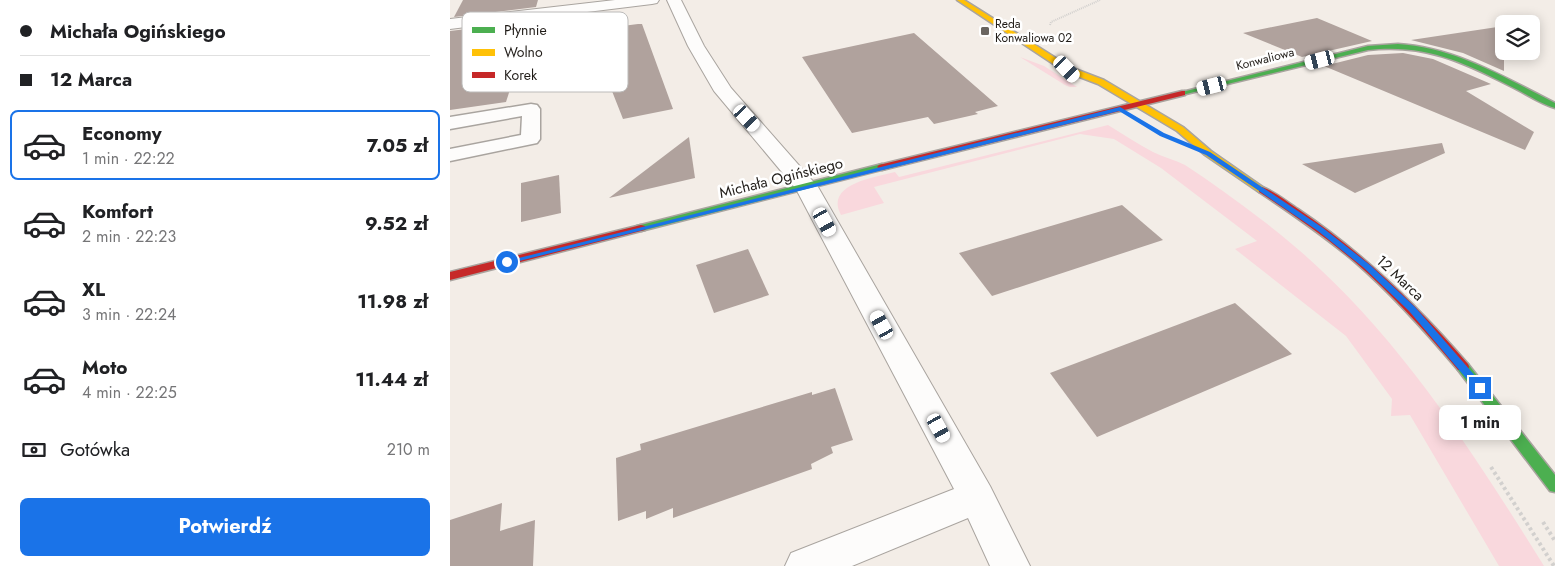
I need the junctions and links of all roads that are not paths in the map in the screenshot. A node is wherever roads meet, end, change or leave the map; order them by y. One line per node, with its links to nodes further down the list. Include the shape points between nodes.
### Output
1 (652, 0): 4 (street)
2 (674, 0): 16 (street, via 722,91)
3 (960, 0): 5 (street, 12 Marca)
4 (551, 12)
5 (1067, 69): 6 (street, 12 Marca); 8 (street, 12 Marca, via 1101,82)
6 (1088, 90)
7 (1104, 99): 10 (street)
8 (1138, 104): 9 (street, Konwaliowa, via 1368,48 1401,46 1438,54 1469,66); 10 (street, Konwaliowa); 14 (street, 12 Marca, via 1180,129)
9 (1555, 106)
10 (1120, 109): 11 (street); 16 (street, Michała Ogińskiego)
11 (1135, 118)
12 (450, 123): 15 (lane, via 530,109 530,139)
13 (1171, 138): 14 (street, 12 Marca)
14 (1208, 153): 18 (street, 12 Marca, via 1320,229 1406,303 1456,359)
15 (451, 158)
16 (806, 187): 17 (street, Michała Ogińskiego); 19 (street)
17 (450, 276)
18 (1555, 486)
19 (977, 497): 20 (street); 21 (street)
20 (805, 566)
21 (1010, 566)

